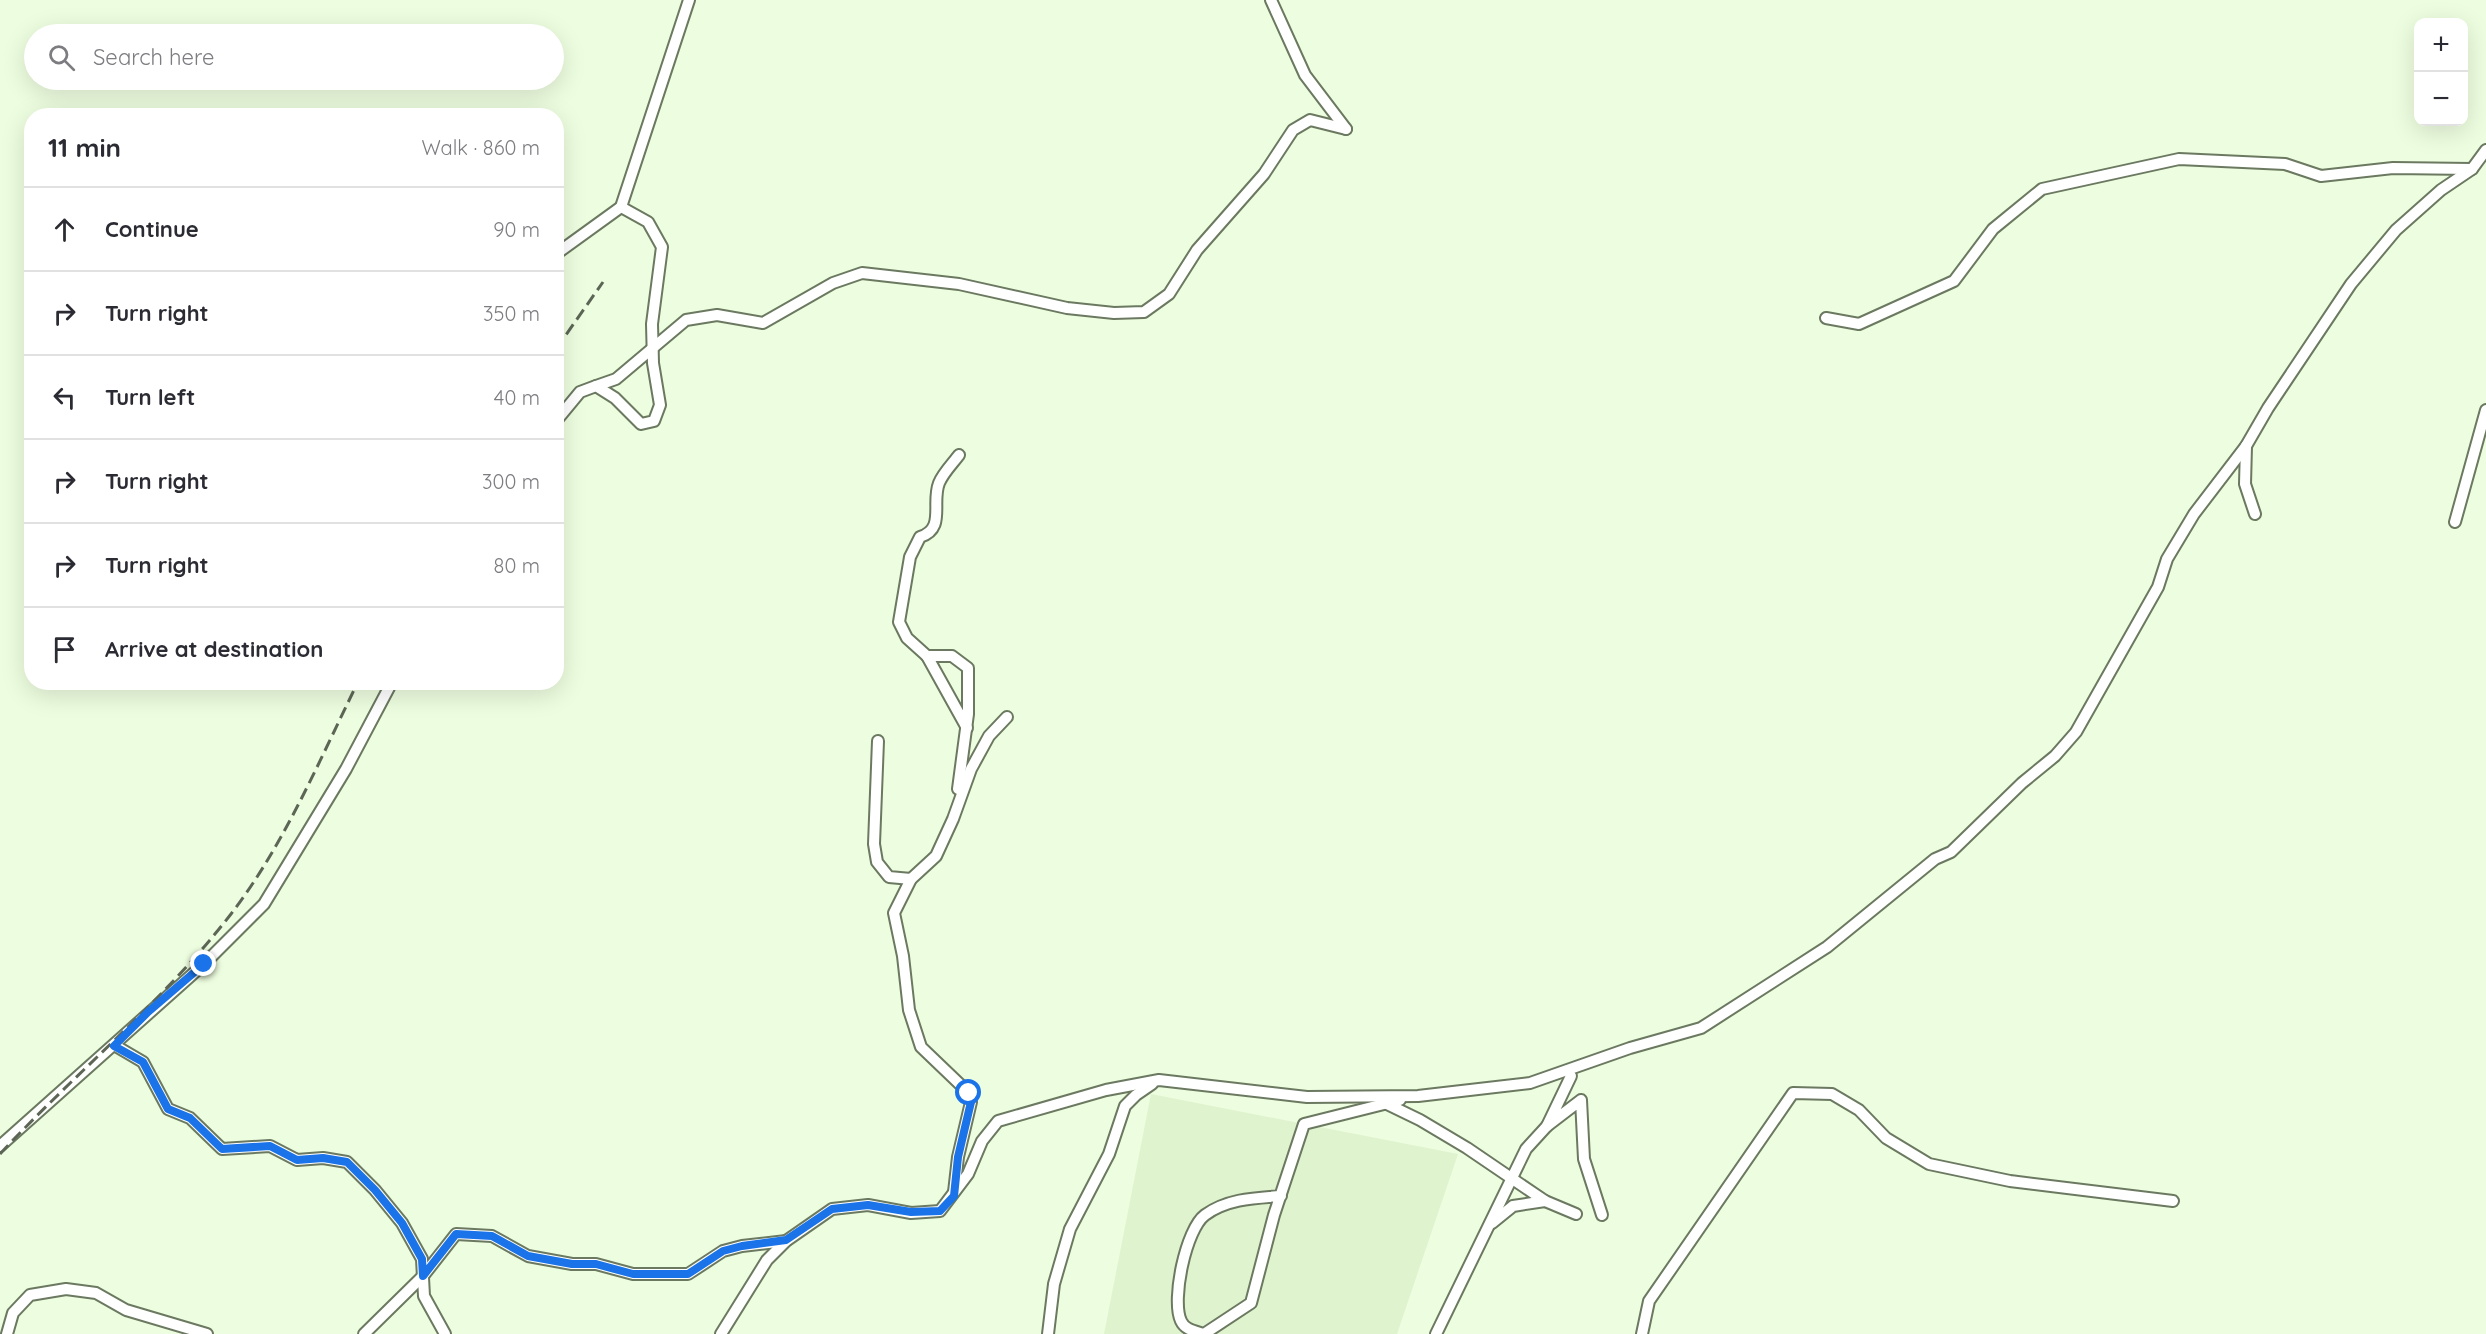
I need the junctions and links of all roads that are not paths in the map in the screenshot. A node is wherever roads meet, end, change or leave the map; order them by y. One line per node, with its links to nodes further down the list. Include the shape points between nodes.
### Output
1 (689, 0): 5 (street)
2 (1271, 0): 8 (street, via 1305,75 1346,129 1310,120 1293,130 1264,174 1197,250 1169,294 1144,312 1067,308 959,284 862,273 833,283 763,323 717,315 686,320)
3 (2486, 150): 4 (street)
4 (2472, 169): 7 (street, via 2393,168 2321,176 2285,164 2179,159 2042,189 1993,229 1954,281 1859,324); 12 (street, via 2441,190 2396,230 2351,284)
5 (621, 207): 6 (street); 8 (street, via 648,222 662,246)
6 (564, 249)
7 (1826, 318)
8 (652, 351): 9 (street, via 616,379); 9 (street, via 660,405 654,421 641,424 615,398)
9 (596, 386): 11 (street, via 580,392)
10 (2486, 410): 15 (street)
11 (564, 411)
12 (2246, 446): 14 (street, via 2245,484); 26 (street, via 2194,514 2168,559 2158,587 2076,732 1951,852 1935,859 1827,947 1701,1028 1530,1083)
13 (959, 455): 16 (street, via 939,482 935,500 937,522 928,534 920,537 910,557 899,622 907,639)
14 (2255, 514)
15 (2455, 522)
16 (927, 656): 19 (street); 19 (street, via 952,656 968,668)
17 (388, 690): 23 (street, via 264,904)
18 (1007, 717): 21 (street, via 989,736 970,770)
19 (967, 728): 21 (street)
20 (878, 741): 22 (street, via 874,844 877,862 889,877)
21 (952, 822): 22 (street, via 936,856)
22 (911, 879): 31 (street, via 894,913 909,1010 921,1047 969,1093 971,1102 958,1157)
23 (114, 1046): 29 (street); 39 (street, via 143,1062 168,1109 190,1118 222,1149 270,1146 297,1160 323,1158 347,1162 402,1223 422,1259)
24 (1571, 1076): 28 (street)
25 (1159, 1080): 26 (street, via 1307,1097); 31 (street, via 1106,1090 998,1121 982,1141); 46 (street, via 1125,1106 1109,1154 1070,1229 1054,1284)
26 (1418, 1096): 27 (street)
27 (1387, 1104): 30 (street); 32 (street, via 1304,1124)
28 (1547, 1126): 30 (street, via 1526,1149); 36 (street, via 1581,1100 1584,1159)
29 (0, 1146)
30 (1512, 1177): 33 (street); 37 (street)
31 (954, 1196): 38 (street, via 940,1211 911,1212 868,1205 832,1209)
32 (1281, 1196): 32 (street, via 1251,1304 1204,1334 1189,1330 1181,1323 1178,1312 1180,1275 1191,1234 1203,1216 1223,1204)
33 (1545, 1201): 35 (street); 37 (street, via 1513,1206)
34 (2173, 1201): 49 (street, via 2010,1181 1929,1164 1886,1138 1859,1110 1832,1094 1793,1093 1649,1301)
35 (1576, 1214)
36 (1602, 1215)
37 (1486, 1229): 40 (street)
38 (786, 1240): 39 (street, via 723,1251 688,1274 633,1274 596,1264 528,1256 492,1236 456,1234); 45 (street, via 767,1260)
39 (423, 1276): 43 (street); 44 (street, via 424,1296)
40 (1447, 1313): 47 (street); 48 (street)
41 (7, 1334): 42 (street, via 13,1313 30,1295 66,1289 96,1293 126,1311)
42 (207, 1334)
43 (364, 1334)
44 (446, 1334)
45 (721, 1334)
46 (1048, 1334)
47 (1436, 1334)
48 (1442, 1334)
49 (1642, 1334)

